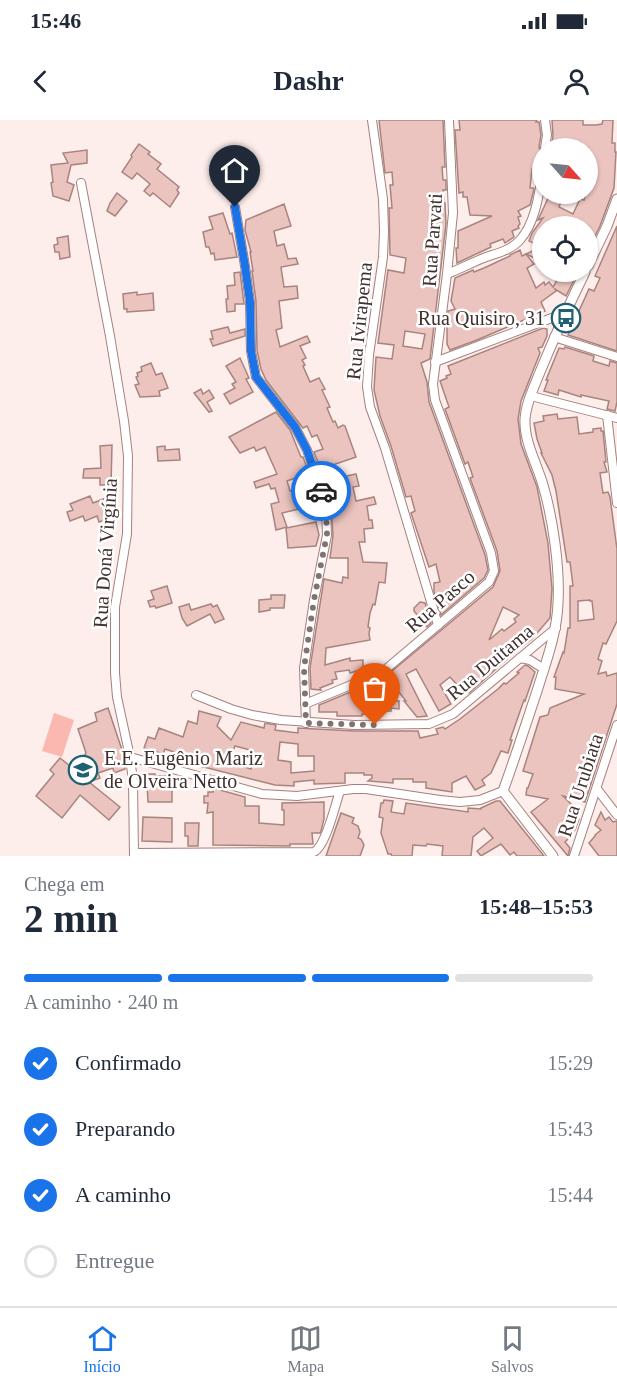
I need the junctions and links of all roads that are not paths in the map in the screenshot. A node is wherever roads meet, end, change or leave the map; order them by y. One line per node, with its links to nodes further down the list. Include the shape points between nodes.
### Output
1 (372, 120): 20 (street, Rua Ivirapema, via 383,199 384,257 369,355 370,407)
2 (448, 120): 10 (street, Rua Parvati, via 453,213)
3 (545, 120): 4 (street)
4 (547, 138)
5 (81, 183): 28 (street, Rua Doná Virgínia, via 128,456 127,534 115,607 115,674)
6 (617, 199): 9 (street)
7 (536, 204): 10 (street, via 519,241 505,251)
8 (235, 207): 25 (street, via 250,302 256,377 295,427 319,482 326,510 327,534 304,668)
9 (598, 245)
10 (447, 274): 15 (street, Rua Parvati)
11 (580, 282): 12 (street)
12 (565, 313): 13 (street); 15 (street)
13 (554, 337): 14 (street); 16 (street)
14 (617, 357)
15 (435, 362): 20 (street, Rua Pasco, via 435,400 491,553 494,571 489,582)
16 (531, 396): 17 (street); 21 (street, via 526,432 553,532 558,582)
17 (607, 415): 18 (street); 19 (street)
18 (617, 418)
19 (617, 503)
20 (438, 625): 25 (street, Rua Pasco, via 375,675)
21 (556, 627): 22 (street, Rua Duitama); 23 (street)
22 (520, 657): 23 (street); 26 (street, Rua Duitama, via 441,720 418,725)
23 (544, 669): 31 (street)
24 (196, 695): 26 (street, Rua Duitama, via 252,715)
25 (305, 704): 26 (street)
26 (306, 723)
27 (617, 725): 29 (street, Rua Urubiata)
28 (130, 757): 30 (street, via 262,794 297,796); 33 (street, Rua Doná Virgínia)
29 (597, 789): 32 (street); 35 (street, Rua Urubiata)
30 (340, 791): 31 (street, via 366,789 460,802 480,800); 33 (street, via 323,843 314,852)
31 (503, 791): 34 (street)
32 (617, 815)
33 (134, 855)
34 (553, 856)
35 (574, 856)

